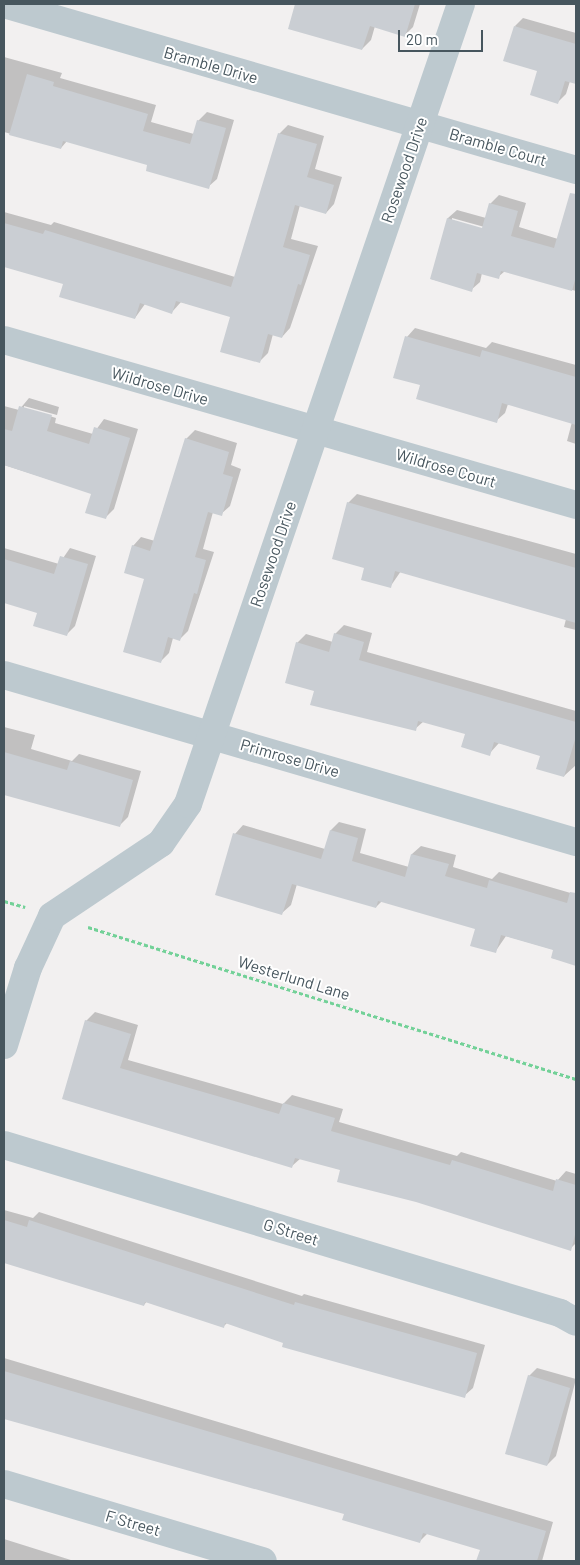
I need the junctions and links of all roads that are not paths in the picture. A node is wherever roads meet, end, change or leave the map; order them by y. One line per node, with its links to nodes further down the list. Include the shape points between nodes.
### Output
1 (4, 4): 3 (street, Bramble Drive)
2 (461, 4): 3 (street, Rosewood Drive)
3 (419, 125): 4 (street, Bramble Court); 6 (street, Rosewood Drive)
4 (576, 170)
5 (4, 340): 6 (street, Wildrose Drive)
6 (316, 431): 7 (street, Wildrose Court); 9 (street, Rosewood Drive)
7 (576, 505)
8 (4, 675): 9 (street, Primrose Drive)
9 (212, 736): 10 (street, Primrose Drive); 11 (street, Rosewood Drive, via 188,804 161,843 52,916 28,968)
10 (576, 842)
11 (4, 1045)
12 (4, 1145): 13 (street, G Street, via 560,1313)
13 (576, 1322)
14 (4, 1484): 15 (street, F Street)
15 (263, 1561)

